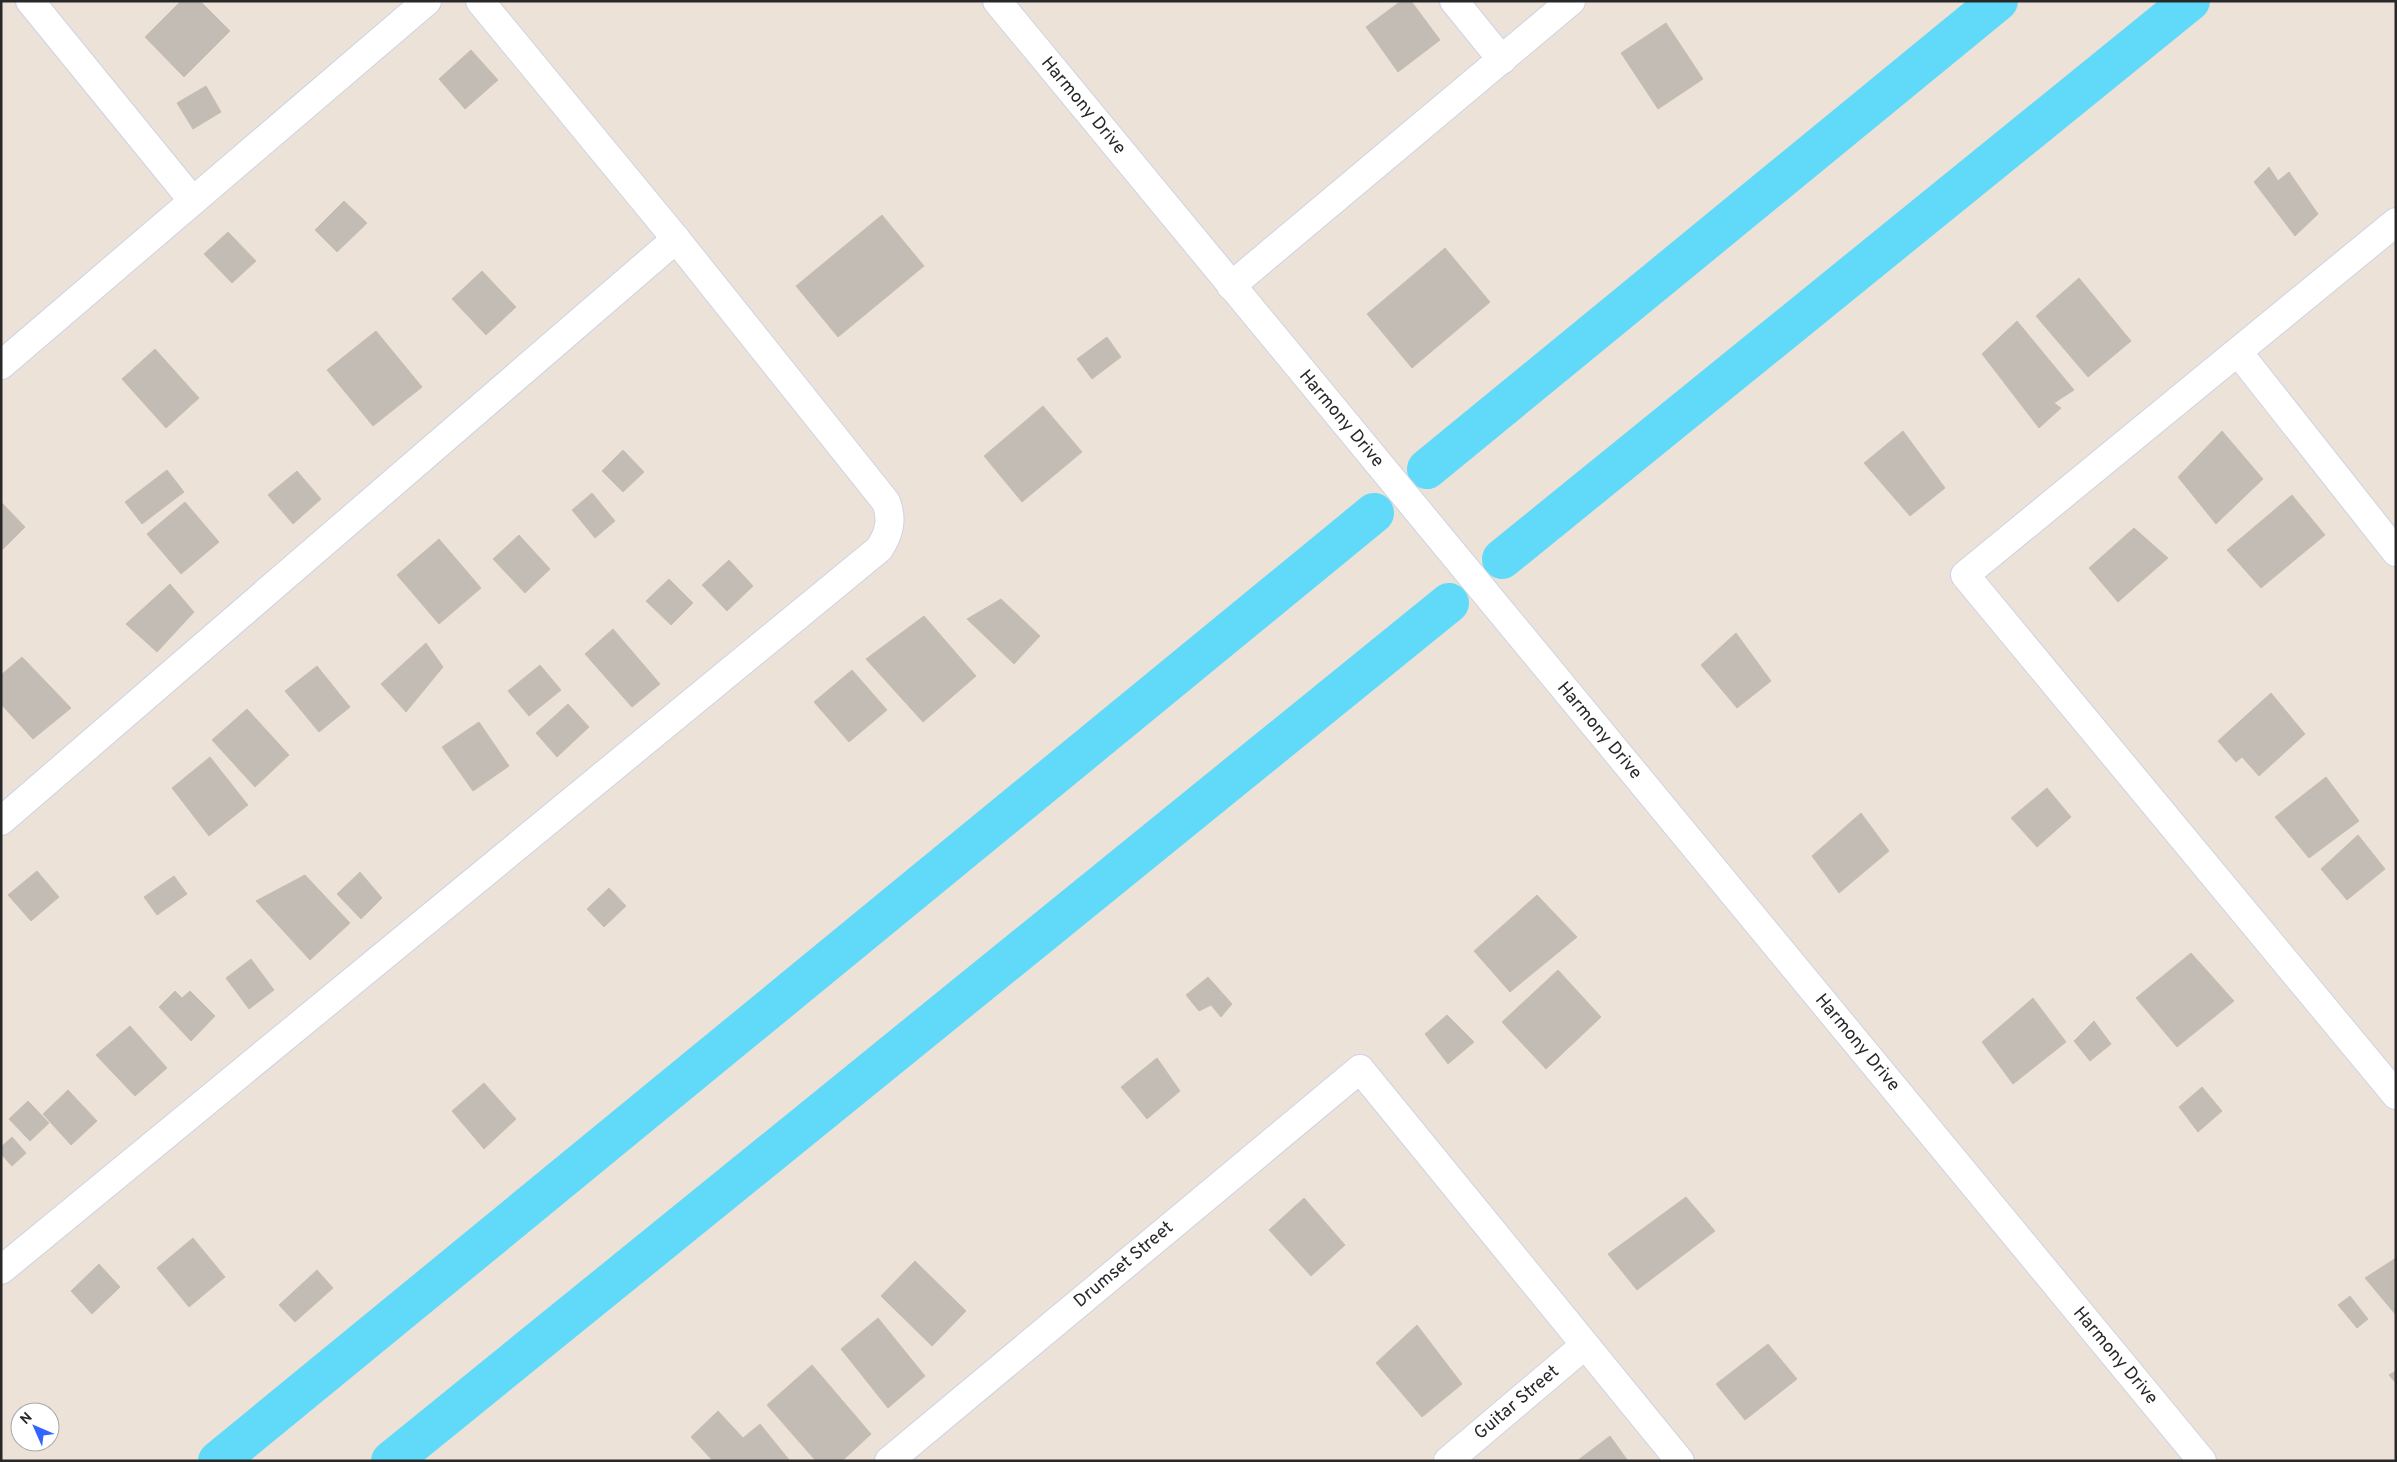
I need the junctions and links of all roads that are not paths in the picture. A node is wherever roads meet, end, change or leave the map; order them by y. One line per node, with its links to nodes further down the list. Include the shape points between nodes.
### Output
1 (30, 1): 8 (street)
2 (427, 1): 8 (street)
3 (480, 1): 10 (street)
4 (997, 1): 11 (street, Harmony Drive)
5 (1454, 1): 7 (street)
6 (1572, 1): 7 (street)
7 (1502, 60): 11 (street)
8 (193, 202): 13 (street)
9 (2396, 222): 12 (street)
10 (676, 239): 15 (street); 17 (street, via 886,502 890,525 882,544)
11 (1232, 286): 22 (street, Harmony Drive)
12 (2238, 352): 14 (street); 16 (street, via 1965,576)
13 (1, 366)
14 (2396, 552)
15 (1, 822)
16 (2396, 1095)
17 (1, 1270)
18 (1585, 1345): 19 (street, Drumset Street, via 1360,1070); 20 (street, Guitar Street); 21 (street)
19 (889, 1461)
20 (1448, 1461)
21 (1680, 1461)
22 (2202, 1461)

